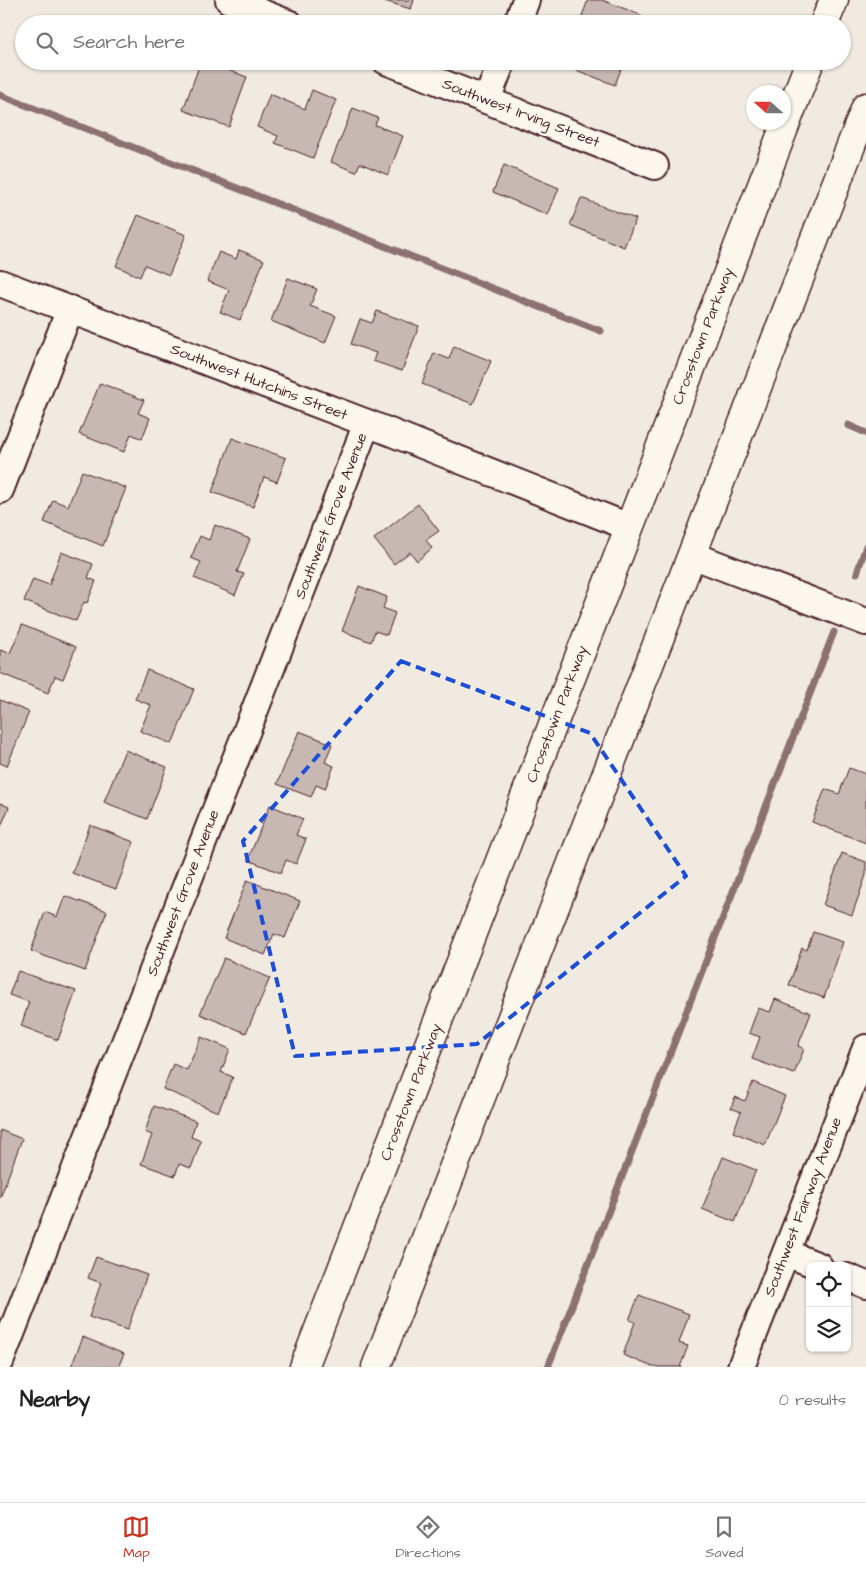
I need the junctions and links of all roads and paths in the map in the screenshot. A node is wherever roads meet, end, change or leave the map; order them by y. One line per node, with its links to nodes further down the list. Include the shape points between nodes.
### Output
1 (228, 0): 4 (street)
2 (526, 0): 5 (street)
3 (834, 0): 6 (main road)
4 (267, 15)
5 (520, 15)
6 (828, 15)
7 (409, 70): 10 (street, Southwest Irving Street)
8 (499, 70): 10 (street)
9 (807, 70): 17 (main road, Crosstown Parkway)
10 (487, 100): 12 (street, Southwest Irving Street)
11 (866, 107): 18 (main road)
12 (655, 166)
13 (0, 283): 14 (street, Southwest Hutchins Street)
14 (70, 310): 15 (street, Southwest Hutchins Street); 16 (street)
15 (367, 423): 17 (street, Southwest Hutchins Street); 25 (street, Southwest Grove Avenue)
16 (0, 490)
17 (629, 527): 26 (main road, Crosstown Parkway)
18 (692, 555): 19 (street); 27 (main road)
19 (866, 622)
20 (866, 1048): 21 (street, Southwest Fairway Avenue)
21 (786, 1253): 22 (street); 28 (street, Southwest Fairway Avenue)
22 (808, 1262)
23 (851, 1279): 24 (street)
24 (866, 1285)
25 (0, 1362)
26 (304, 1367)
27 (376, 1367)
28 (741, 1367)

